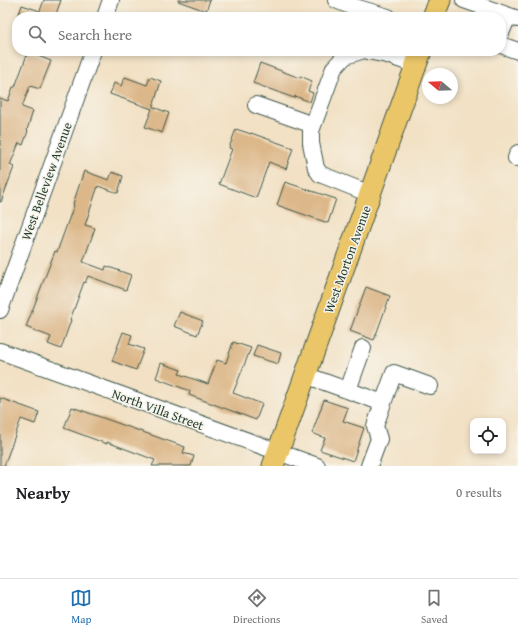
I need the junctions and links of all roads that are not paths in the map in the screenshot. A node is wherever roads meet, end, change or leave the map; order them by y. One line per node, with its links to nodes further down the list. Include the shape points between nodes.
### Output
1 (111, 0): 5 (street)
2 (336, 0): 6 (street)
3 (440, 0): 7 (main road)
4 (464, 0): 8 (street)
5 (107, 12)
6 (373, 12)
7 (436, 12)
8 (499, 12)
9 (513, 17): 10 (street)
10 (506, 26)
11 (506, 47): 12 (street)
12 (518, 51)
13 (91, 56): 20 (street, West Belleview Avenue)
14 (345, 56): 18 (street, via 334,68)
15 (398, 56): 16 (street)
16 (419, 58): 19 (main road, West Morton Avenue)
17 (256, 105): 18 (street)
18 (313, 125): 19 (street, via 311,143 316,168 320,174)
19 (370, 194): 23 (main road, West Morton Avenue)
20 (0, 310)
21 (363, 348): 25 (street)
22 (0, 351): 27 (street, North Villa Street)
23 (305, 375): 25 (street); 27 (main road, West Morton Avenue)
24 (430, 386): 26 (street, via 394,373)
25 (348, 390): 26 (street)
26 (383, 403): 29 (street, via 375,426 379,439)
27 (275, 459): 28 (street, North Villa Street)
28 (317, 466)
29 (369, 466)

